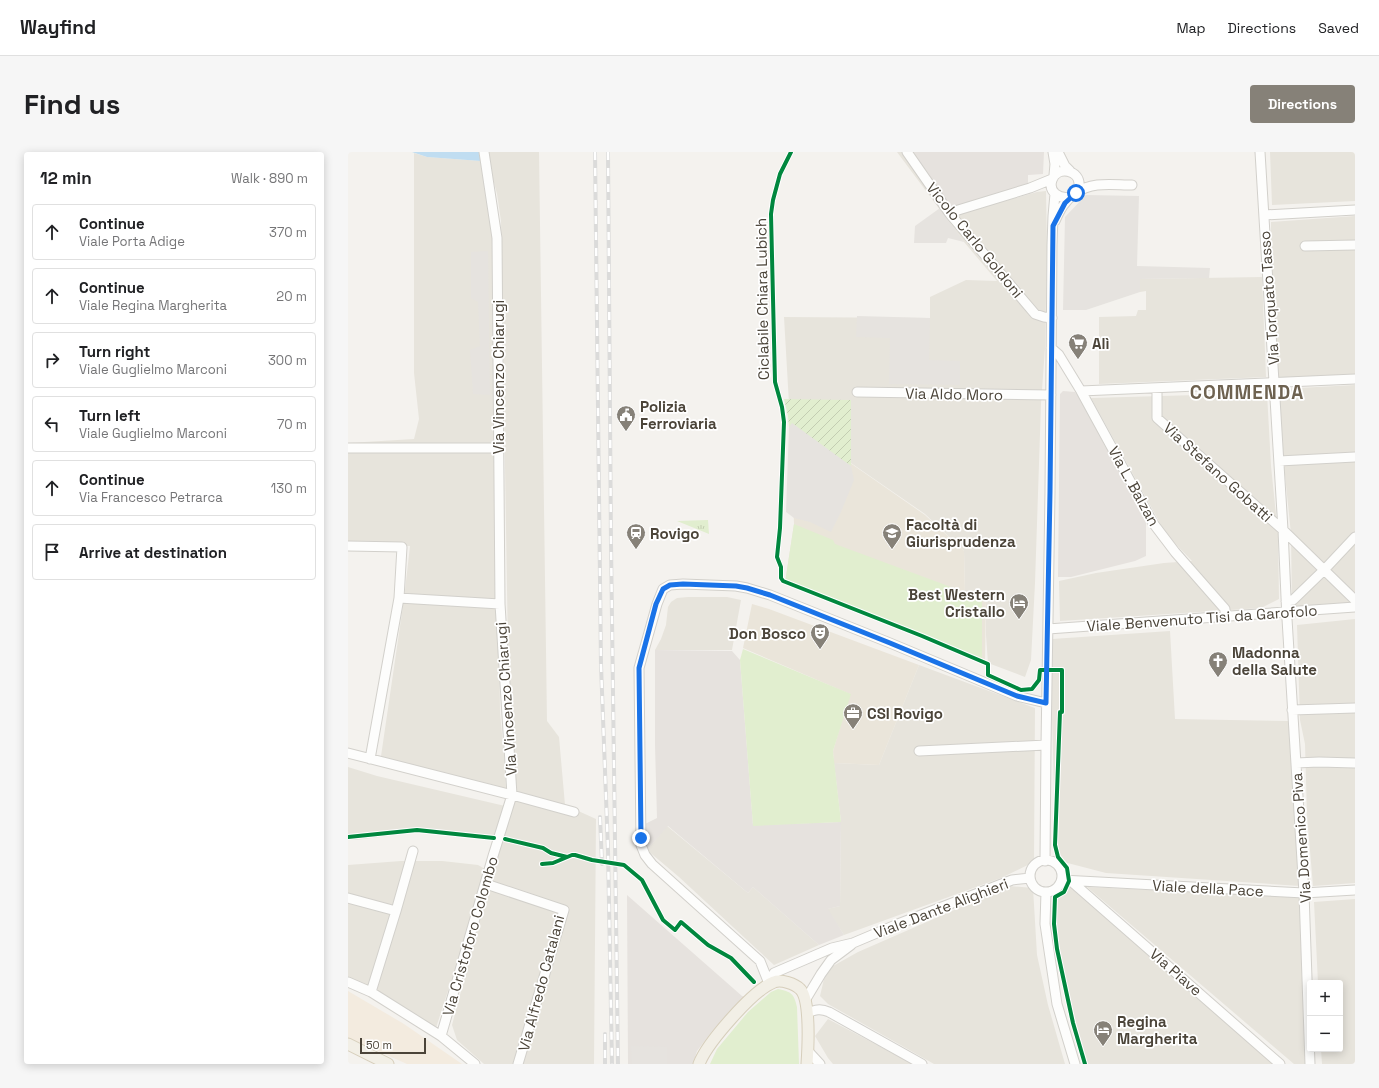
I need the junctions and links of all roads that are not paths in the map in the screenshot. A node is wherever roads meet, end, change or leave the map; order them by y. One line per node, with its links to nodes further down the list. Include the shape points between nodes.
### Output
1 (484, 152): 28 (street, Via Vincenzo Chiarugi, via 497,238)
2 (907, 152): 19 (street, Vicolo Carlo Goldoni, via 950,214 1035,314)
3 (1053, 152): 7 (street, via 1056,168)
4 (1058, 152): 6 (street)
5 (1260, 152): 15 (street, Via Torquato Tasso)
6 (1074, 174): 7 (street, via 1062,171); 8 (street); 12 (street, via 1079,185)
7 (1053, 177): 10 (street); 11 (street)
8 (1097, 184): 9 (street); 12 (street)
9 (1132, 184)
10 (1037, 186): 11 (street, via 1047,187); 14 (street)
11 (1054, 193): 12 (street, via 1064,198); 16 (street)
12 (1073, 195): 16 (street, via 1060,210)
13 (1355, 210): 15 (street)
14 (954, 212)
15 (1264, 215): 22 (street, Via Torquato Tasso)
16 (1053, 226): 19 (street)
17 (1355, 245): 18 (street)
18 (1304, 246)
19 (1052, 318): 20 (street)
20 (1052, 348): 24 (street, Via L. Balzan); 26 (street)
21 (1355, 379): 22 (street)
22 (1274, 383): 23 (street); 30 (street, Via Torquato Tasso)
23 (1157, 389): 24 (street); 31 (street, Via Stefano Gobatti, via 1157,418)
24 (1082, 391): 41 (street, Via L. Balzan, via 1153,523 1225,609)
25 (857, 392): 26 (street, Via Aldo Moro)
26 (1051, 395): 42 (street)
27 (348, 448): 28 (street)
28 (498, 448): 38 (street, Via Vincenzo Chiarugi)
29 (1355, 457): 30 (street)
30 (1279, 461): 31 (street, Via Torquato Tasso)
31 (1283, 530): 34 (street, Via Stefano Gobatti); 37 (street, Via Torquato Tasso)
32 (1355, 537): 34 (street)
33 (348, 546): 35 (street, via 402,547)
34 (1324, 570): 36 (street, Via Stefano Gobatti); 37 (street, via 1293,600)
35 (399, 598): 38 (street, Via Vincenzo Chiarugi); 49 (street)
36 (1355, 600)
37 (1286, 601): 40 (street, Via Torquato Tasso)
38 (500, 604): 52 (street, Via Vincenzo Chiarugi)
39 (1355, 607): 40 (street, Viale Benvenuto Tisi da Garofolo)
40 (1286, 612): 41 (street, Viale Benvenuto Tisi da Garofolo); 45 (street, Via Domenico Piva)
41 (1225, 616): 42 (street, Viale Benvenuto Tisi da Garofolo)
42 (1048, 629): 43 (street)
43 (1046, 703): 46 (street); 66 (street, via 1017,696 770,595 747,588 683,584 670,585 663,589 656,604 639,668 642,845 645,855 652,864 760,961)
44 (1355, 708): 45 (street)
45 (1292, 710): 50 (street, Via Domenico Piva)
46 (1046, 745): 47 (street); 55 (street)
47 (919, 751)
48 (350, 752): 49 (street)
49 (370, 759): 52 (street)
50 (1296, 763): 51 (street); 61 (street, Via Domenico Piva)
51 (1355, 763)
52 (512, 795): 53 (street); 58 (street, Via Cristoforo Colombo)
53 (574, 812)
54 (413, 851): 63 (street)
55 (1045, 861): 56 (street, via 1033,868); 57 (street, via 1058,866)
56 (1030, 878): 60 (street, via 1037,889); 64 (street, Viale Dante Alighieri, via 1012,880)
57 (1066, 880): 60 (street, via 1056,889); 61 (street, Viale della Pace); 81 (street, Via Piave)
58 (486, 884): 70 (street, Via Cristoforo Colombo); 75 (street, Via Alfredo Catalani, via 564,910)
59 (1355, 890): 61 (street, Viale della Pace)
60 (1046, 892): 80 (street, via 1045,924 1057,1004)
61 (1304, 893): 82 (street, Via Domenico Piva)
62 (348, 898): 63 (street)
63 (396, 912): 67 (street)
64 (853, 943): 66 (street, via 832,948 774,973); 68 (street, via 831,960)
65 (348, 982): 67 (street)
66 (766, 985): 68 (main road, via 775,981 783,982 800,989); 76 (main road, via 742,1006 710,1044)
67 (371, 992): 70 (street)
68 (806, 999): 69 (main road)
69 (807, 1013): 72 (main road); 79 (street, via 823,1009)
70 (441, 1036): 74 (street, Via Cristoforo Colombo)
71 (348, 1044): 73 (main road)
72 (808, 1051): 77 (main road); 78 (street)
73 (388, 1064)
74 (475, 1064)
75 (518, 1064)
76 (699, 1064)
77 (807, 1064)
78 (820, 1064)
79 (922, 1064)
80 (1075, 1064)
81 (1280, 1064)
82 (1310, 1064)

